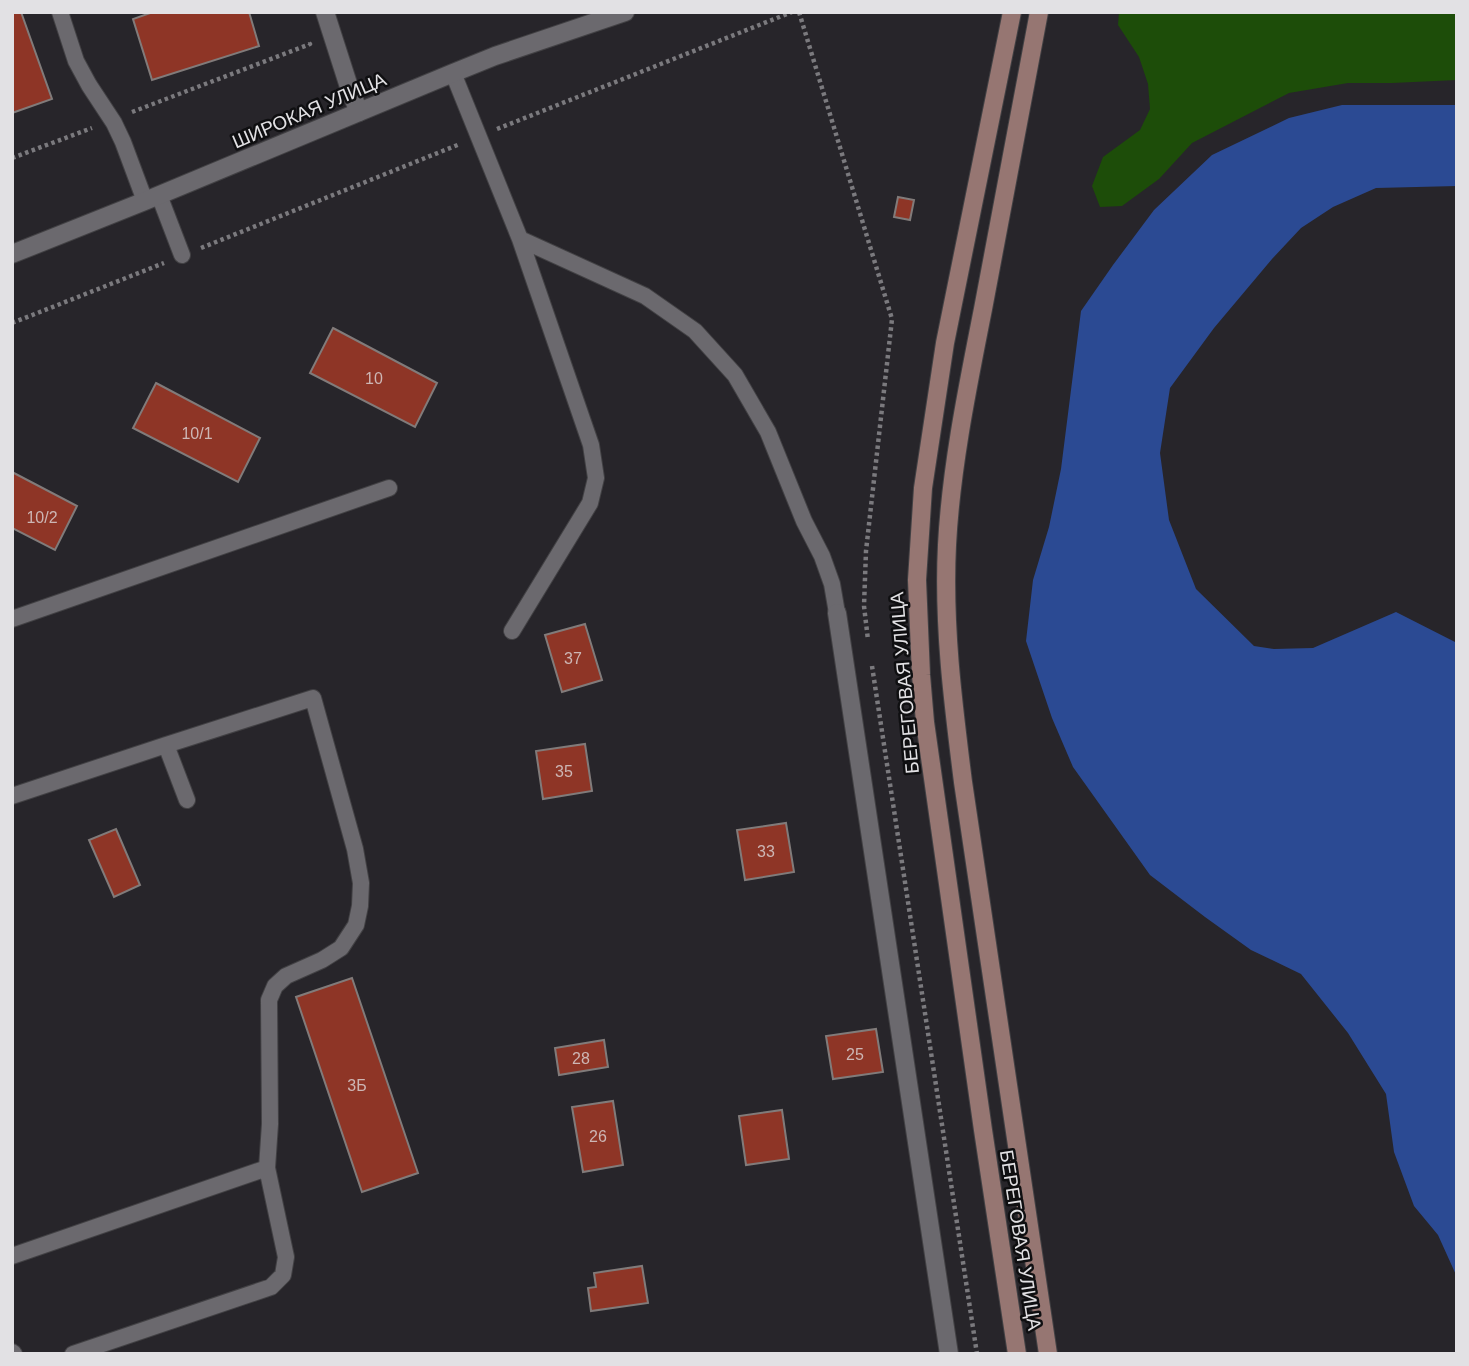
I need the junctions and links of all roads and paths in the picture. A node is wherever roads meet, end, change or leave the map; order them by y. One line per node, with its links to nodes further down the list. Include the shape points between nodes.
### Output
1 (325, 12): 10 (street)
2 (625, 12): 9 (street, ШИРОКАЯ УЛИЦА)
3 (792, 12): 12 (path)
4 (799, 12): 23 (path, via 892,319 864,563)
5 (1012, 12): 33 (main road, БЕРЕГОВАЯ УЛИЦА, via 945,343 923,488 917,580 925,723)
6 (1039, 12): 34 (main road, БЕРЕГОВАЯ УЛИЦА, via 956,466 946,590 962,771)
7 (64, 14): 11 (lane, via 76,61)
8 (306, 34): 11 (path, via 310,44)
9 (453, 73): 10 (street, ШИРОКАЯ УЛИЦА); 12 (lane)
10 (359, 111): 14 (street, ШИРОКАЯ УЛИЦА)
11 (112, 120): 13 (path); 14 (lane)
12 (479, 137): 15 (lane); 17 (path)
13 (12, 158)
14 (152, 198): 16 (street, ШИРОКАЯ УЛИЦА); 17 (lane)
15 (520, 239): 20 (lane, via 645,296 695,331 736,375 768,432 822,556); 22 (lane, via 591,446 596,478 590,503)
16 (12, 254)
17 (182, 256): 18 (path)
18 (12, 323)
19 (389, 488): 21 (lane)
20 (838, 613): 31 (street)
21 (12, 619)
22 (512, 631)
23 (869, 646)
24 (871, 660): 32 (path)
25 (166, 745): 26 (lane); 27 (lane); 28 (lane, via 313,698 355,849 361,883 356,925 341,948 286,976 269,1000)
26 (12, 796)
27 (187, 800)
28 (267, 1168): 29 (lane); 30 (lane, via 286,1257 283,1275 271,1287)
29 (12, 1256)
30 (73, 1354)
31 (948, 1354)
32 (977, 1354)
33 (1017, 1354)
34 (1048, 1354)

